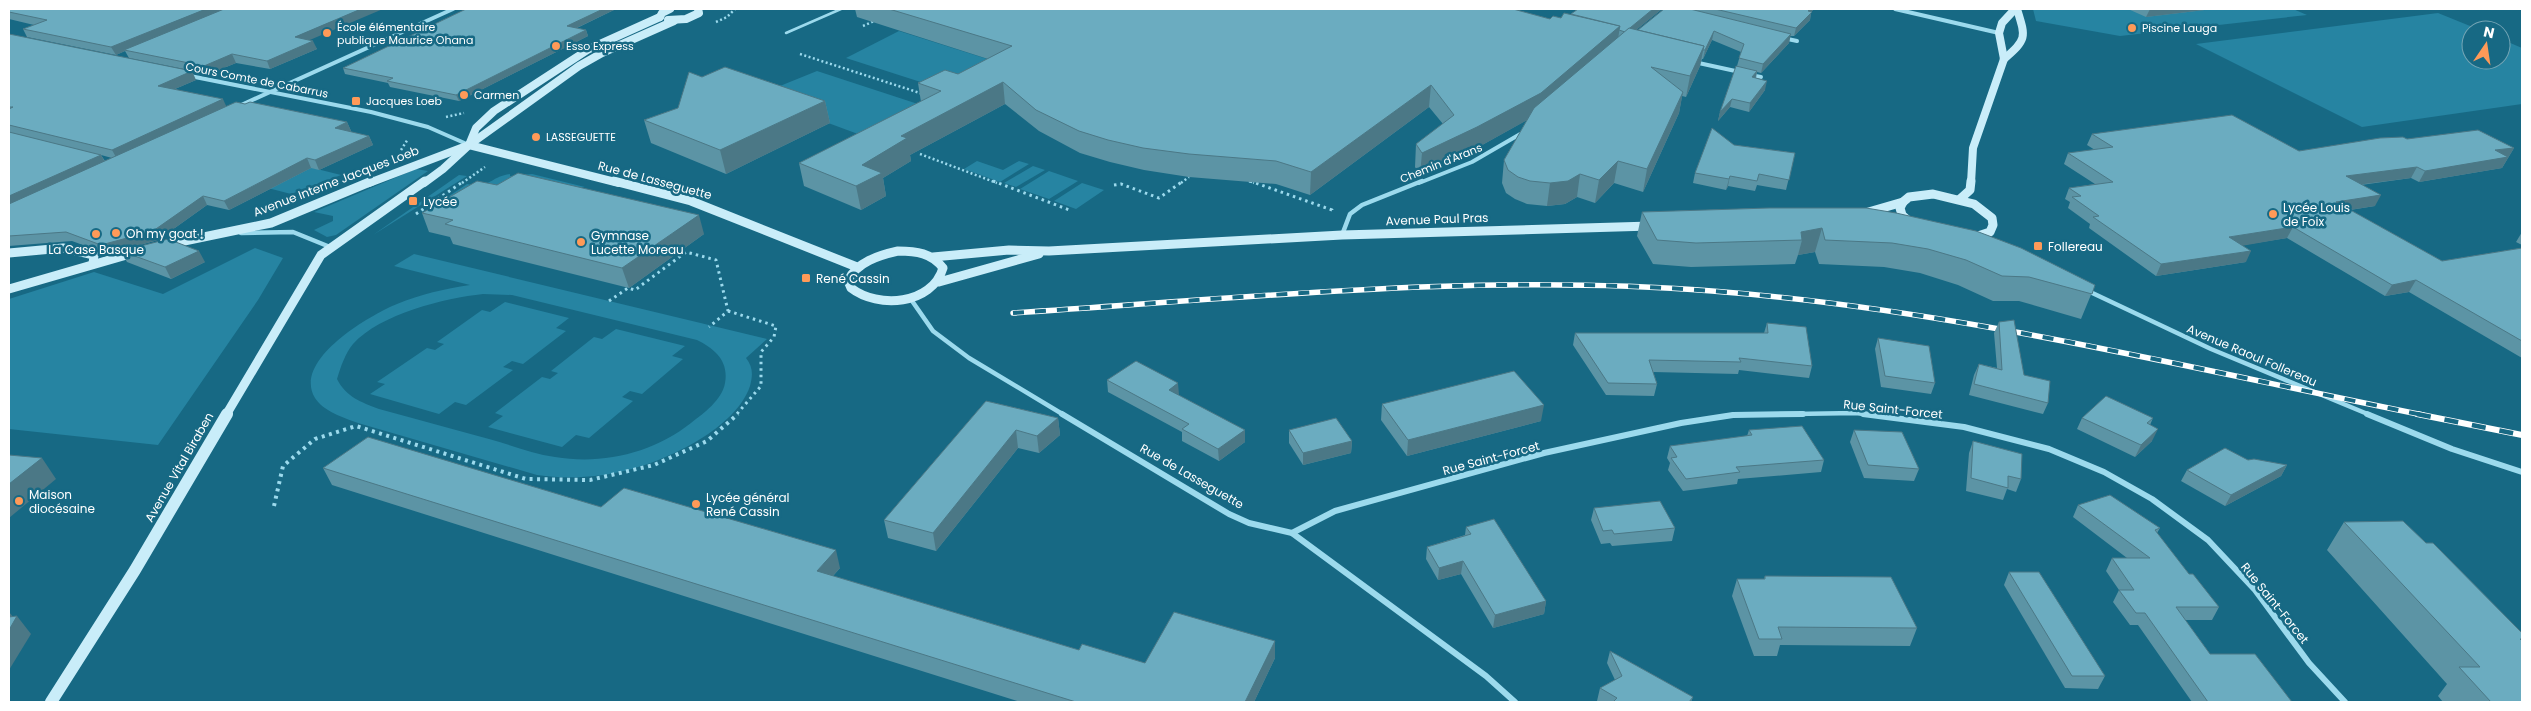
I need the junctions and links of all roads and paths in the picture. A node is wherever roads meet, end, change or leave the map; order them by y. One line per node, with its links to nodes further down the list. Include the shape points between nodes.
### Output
1 (453, 9): 20 (street)
2 (669, 9): 7 (street)
3 (698, 9): 9 (street, Avenue Interne Jacques Loeb, via 696,16)
4 (841, 9): 11 (lane)
5 (1895, 9): 12 (street)
6 (2016, 9): 12 (street, via 2002,23); 16 (street, via 2025,35 2022,43)
7 (660, 16): 9 (street); 24 (street, via 589,49 494,111 476,128)
8 (878, 19): 10 (path)
9 (674, 21): 24 (street, Avenue Interne Jacques Loeb, via 579,66)
10 (863, 26)
11 (786, 33)
12 (1999, 33): 16 (street)
13 (1779, 37): 14 (street)
14 (1797, 42)
15 (800, 54): 21 (path)
16 (2004, 58): 29 (street, via 1973,148 1970,190)
17 (1687, 60): 19 (street)
18 (181, 74): 20 (street, Cours Comte de Cabarrus)
19 (1761, 77)
20 (270, 92): 22 (street); 24 (street, Cours Comte de Cabarrus, via 428,127)
21 (926, 95)
22 (232, 109)
23 (1527, 129): 37 (street, Chemin d'Arans, via 1472,162 1362,205 1350,214)
24 (468, 145): 36 (street, Avenue Interne Jacques Loeb, via 271,222); 39 (street, Avenue Vital Biraben, via 443,169); 46 (street, Rue de Lasseguette, via 691,201)
25 (920, 154): 32 (path)
26 (1189, 177): 28 (path, via 1159,198 1121,184)
27 (1249, 181): 31 (path)
28 (1114, 185)
29 (1960, 199): 30 (street, via 1932,194 1910,197); 38 (street, via 1985,211 1992,218 1993,226 1985,238)
30 (1903, 202): 33 (street); 34 (street, via 1900,208 1902,215 1921,229)
31 (1332, 210)
32 (1072, 211)
33 (1863, 220)
34 (1896, 224)
35 (1663, 225): 37 (street, Avenue Paul Pras)
36 (226, 233): 39 (street, via 293,232); 45 (street, Avenue Interne Jacques Loeb)
37 (1342, 235): 41 (street, Avenue Paul Pras)
38 (1961, 238)
39 (330, 247): 57 (street, Avenue Vital Biraben, via 321,254 135,570)
40 (691, 248): 42 (path)
41 (1049, 251): 44 (street, Avenue Paul Pras, via 1009,250); 47 (street, Avenue Paul Pras)
42 (686, 252): 51 (path, via 635,290 628,288); 52 (path, via 716,260)
43 (9, 253): 45 (street, via 63,248 94,255)
44 (933, 257): 46 (street, Avenue Paul Pras, via 898,251 875,256); 47 (street, via 943,268)
45 (93, 264): 49 (street, Avenue Interne Jacques Loeb)
46 (857, 266): 50 (street, via 850,275 849,284 863,297 893,301)
47 (939, 282): 50 (street, Avenue Paul Pras)
48 (2082, 288): 54 (street, Avenue Raoul Follereau, via 2155,324 2323,396 2446,447)
49 (9, 289)
50 (910, 298): 56 (street, Rue de Lasseguette, via 938,336 976,363 1229,514 1249,523)
51 (609, 301)
52 (728, 311): 53 (path); 55 (path, via 776,326 774,336 761,352 761,386 740,412 707,441 654,465 590,480 526,479 356,426 315,439 283,466)
53 (709, 327)
54 (2522, 472)
55 (274, 506)
56 (1292, 533): 58 (street, Rue de Lasseguette, via 1486,676); 59 (street, Rue Saint-Forcet, via 1335,511 1544,453 1698,420 1733,415 1856,413 1964,427 2049,449 2104,472 2152,499 2208,540 2255,590 2309,663)
57 (51, 702)
58 (1515, 702)
59 (2345, 702)

